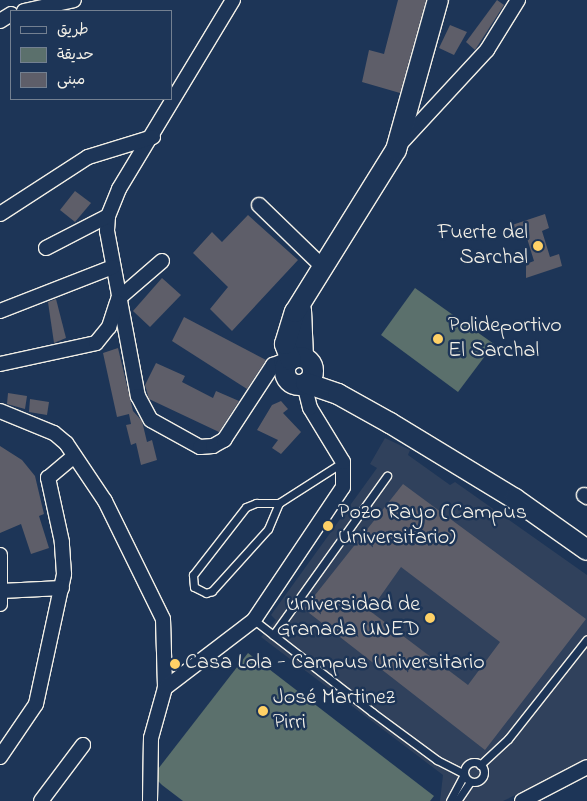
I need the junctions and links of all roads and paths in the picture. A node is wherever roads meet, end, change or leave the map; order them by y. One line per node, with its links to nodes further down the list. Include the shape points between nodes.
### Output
1 (74, 0): 5 (street)
2 (233, 0): 6 (street)
3 (438, 0): 7 (main road)
4 (518, 0): 7 (street, via 487,50 439,98)
5 (29, 10)
6 (153, 137): 9 (street, via 88,157); 10 (street, via 119,189)
7 (396, 150): 13 (main road)
8 (259, 205): 13 (street)
9 (0, 214)
10 (108, 216): 11 (street); 14 (street)
11 (46, 248)
12 (162, 261): 15 (street)
13 (322, 266): 20 (main road, via 302,302)
14 (113, 267): 15 (street); 16 (street)
15 (118, 299): 17 (street); 18 (street)
16 (0, 311)
17 (101, 340): 18 (street, via 120,336); 19 (street, via 80,349)
18 (127, 343): 20 (street, via 144,414 200,447 224,440 273,364 277,362)
19 (0, 364)
20 (301, 370): 23 (street, via 310,408); 26 (main road, via 515,499)
21 (0, 411): 22 (street, via 54,433)
22 (74, 456): 28 (street, via 52,471 47,485 62,542); 33 (street, via 105,501 160,609 165,628)
23 (343, 462): 25 (lane); 30 (street, via 342,487 335,501)
24 (388, 476): 31 (lane)
25 (279, 503): 25 (lane, via 256,503 242,511 193,574 194,587 206,593 212,591 268,529)
26 (587, 550)
27 (0, 555): 29 (street)
28 (62, 588): 29 (street); 35 (street, via 36,704)
29 (1, 598)
30 (254, 620): 31 (lane); 33 (street)
31 (273, 635): 38 (lane, via 437,760)
32 (587, 639): 36 (lane, via 508,739)
33 (165, 688): 41 (street, via 151,738)
34 (83, 745): 40 (street)
35 (0, 758)
36 (480, 765): 38 (lane, via 470,763); 39 (lane, via 481,779)
37 (587, 767): 44 (street)
38 (464, 774): 39 (lane); 42 (lane)
39 (470, 782): 43 (lane)
40 (41, 801)
41 (150, 801)
42 (450, 801)
43 (457, 801)
44 (522, 801)

